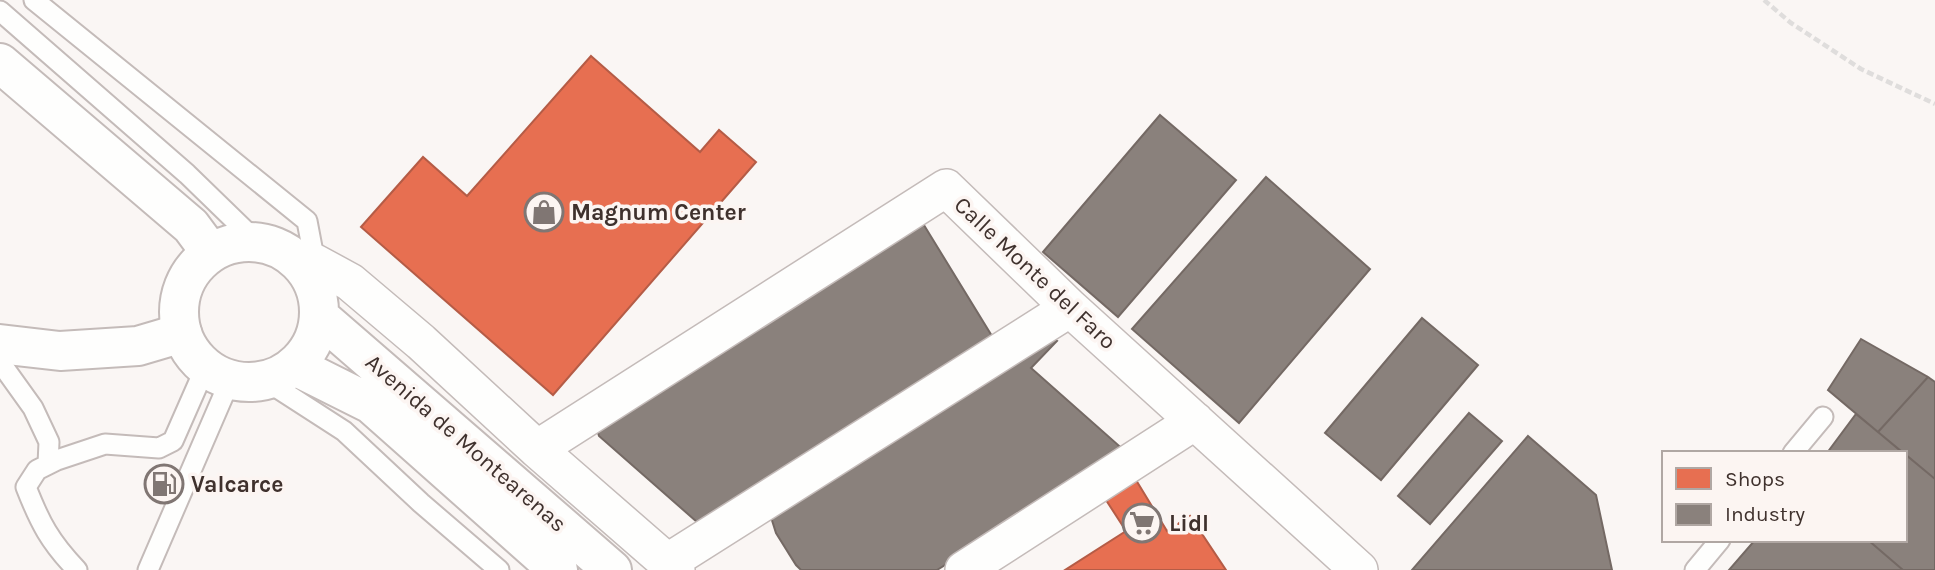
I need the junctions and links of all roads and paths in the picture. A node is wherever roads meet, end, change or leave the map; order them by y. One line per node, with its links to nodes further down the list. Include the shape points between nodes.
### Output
1 (34, 0): 8 (lane, via 307,221)
2 (1764, 0): 5 (path, via 1861,69)
3 (0, 11): 6 (lane, via 187,174)
4 (0, 63): 7 (main road, via 191,226)
5 (1935, 104)
6 (256, 241): 7 (main road, via 232,243); 8 (main road)
7 (211, 253): 11 (main road, via 197,265 183,289)
8 (306, 262): 10 (main road); 17 (street, via 349,282)
9 (1070, 308): 16 (street, Calle Monte del Faro); 17 (street, Calle Monte del Faro, via 946,188); 21 (street)
10 (320, 316): 14 (main road, via 312,343); 26 (main road, Avenida de Montearenas)
11 (182, 333): 12 (main road, via 138,346 60,351); 14 (main road, via 195,356)
12 (0, 344)
13 (0, 362): 19 (lane, via 33,408 48,443)
14 (249, 372): 19 (lane, via 173,441 159,448 105,444); 23 (lane); 24 (lane, via 344,431); 25 (main road, Avenida de Montearenas, via 371,404)
15 (1823, 417): 18 (lane)
16 (1195, 421): 27 (street); 28 (street, Calle Monte del Faro)
17 (537, 449): 21 (street)
18 (1795, 451)
19 (48, 464): 22 (lane, via 37,470 26,487 40,524)
20 (1718, 542): 29 (lane)
21 (672, 566)
22 (77, 570)
23 (148, 570)
24 (499, 570)
25 (558, 570)
26 (612, 570)
27 (964, 570)
28 (1359, 570)
29 (1695, 570)

